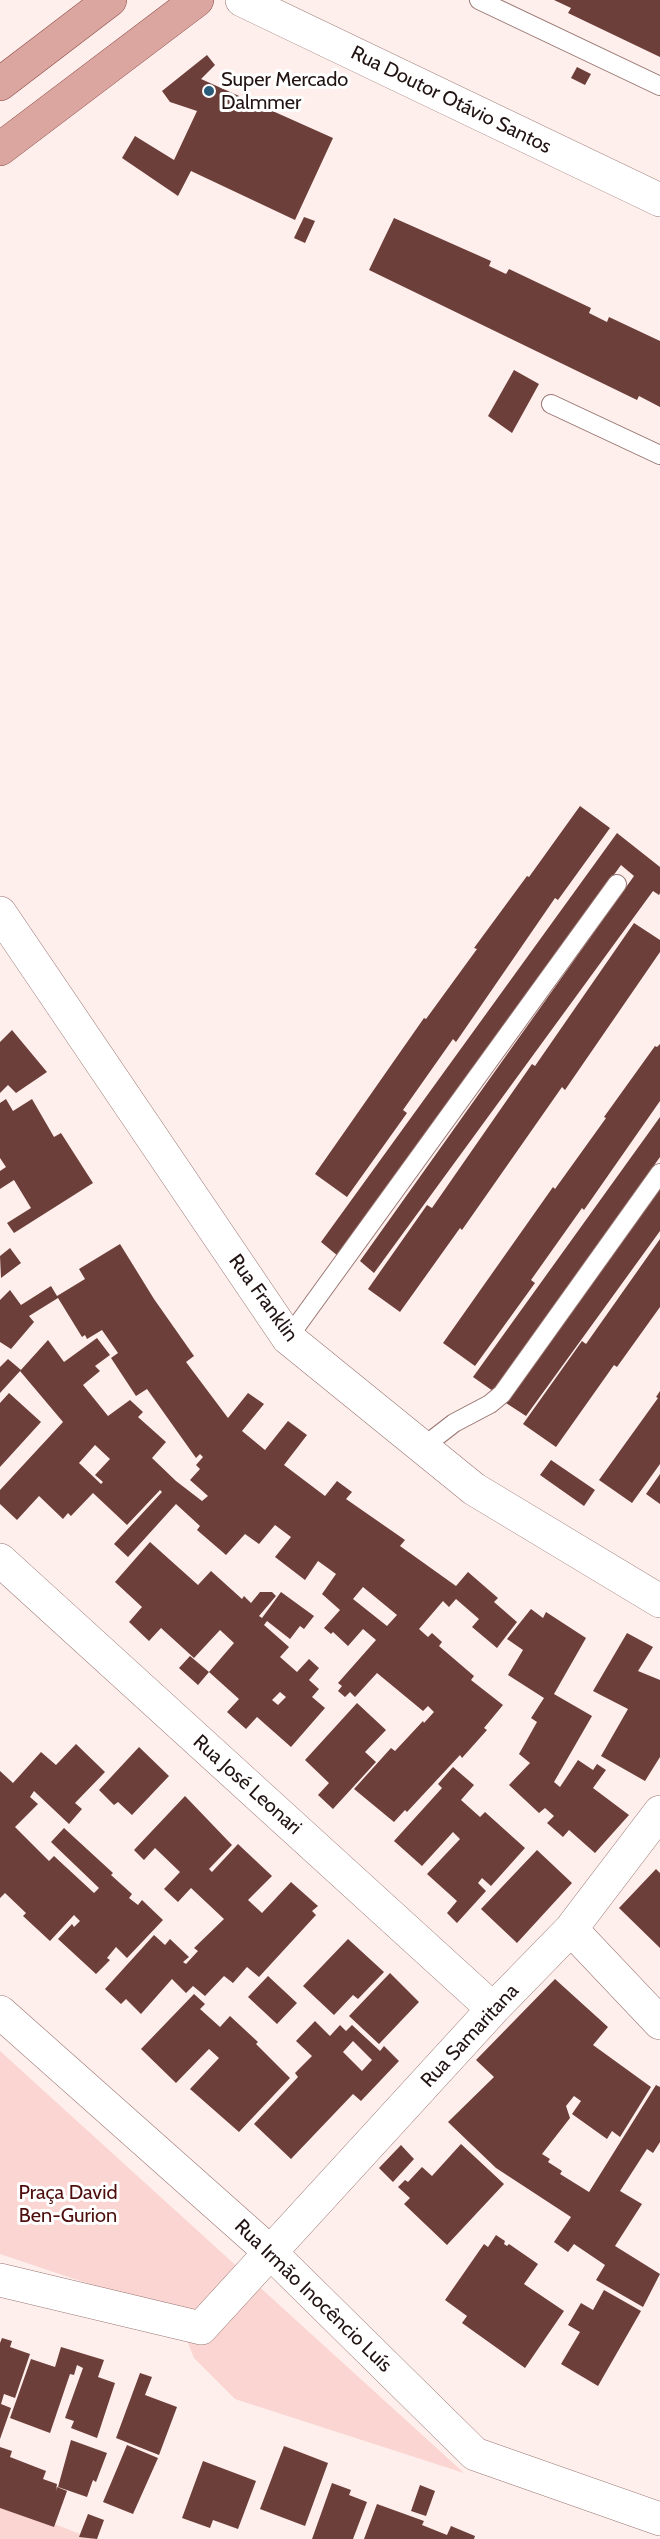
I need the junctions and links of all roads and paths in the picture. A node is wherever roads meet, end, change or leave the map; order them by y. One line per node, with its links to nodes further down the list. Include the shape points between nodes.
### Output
1 (110, 0): 5 (main road)
2 (197, 0): 7 (main road)
3 (242, 0): 8 (street, Rua Doutor Otávio Santos)
4 (479, 0): 6 (lane)
5 (0, 84)
6 (660, 86)
7 (0, 149)
8 (660, 200)
9 (551, 404): 10 (lane)
10 (660, 454)
11 (617, 884): 14 (lane)
12 (0, 913): 14 (street, Rua Franklin)
13 (660, 1173): 15 (lane, via 502,1394 454,1423)
14 (288, 1338): 15 (street, Rua Franklin)
15 (423, 1448): 17 (street, Rua Franklin, via 474,1489)
16 (0, 1560): 20 (street, Rua José Leonari)
17 (660, 1601)
18 (660, 1812): 19 (street, Rua Samaritana)
19 (571, 1929): 20 (street, Rua Samaritana); 22 (street)
20 (493, 2009): 23 (street, Rua Samaritana)
21 (0, 2012): 23 (street, Rua Irmão Inocêncio Luís)
22 (660, 2022)
23 (269, 2251): 24 (street, Rua Samaritana, via 201,2328); 25 (street, Rua Irmão Inocêncio Luís, via 476,2454)
24 (0, 2280)
25 (660, 2519)

